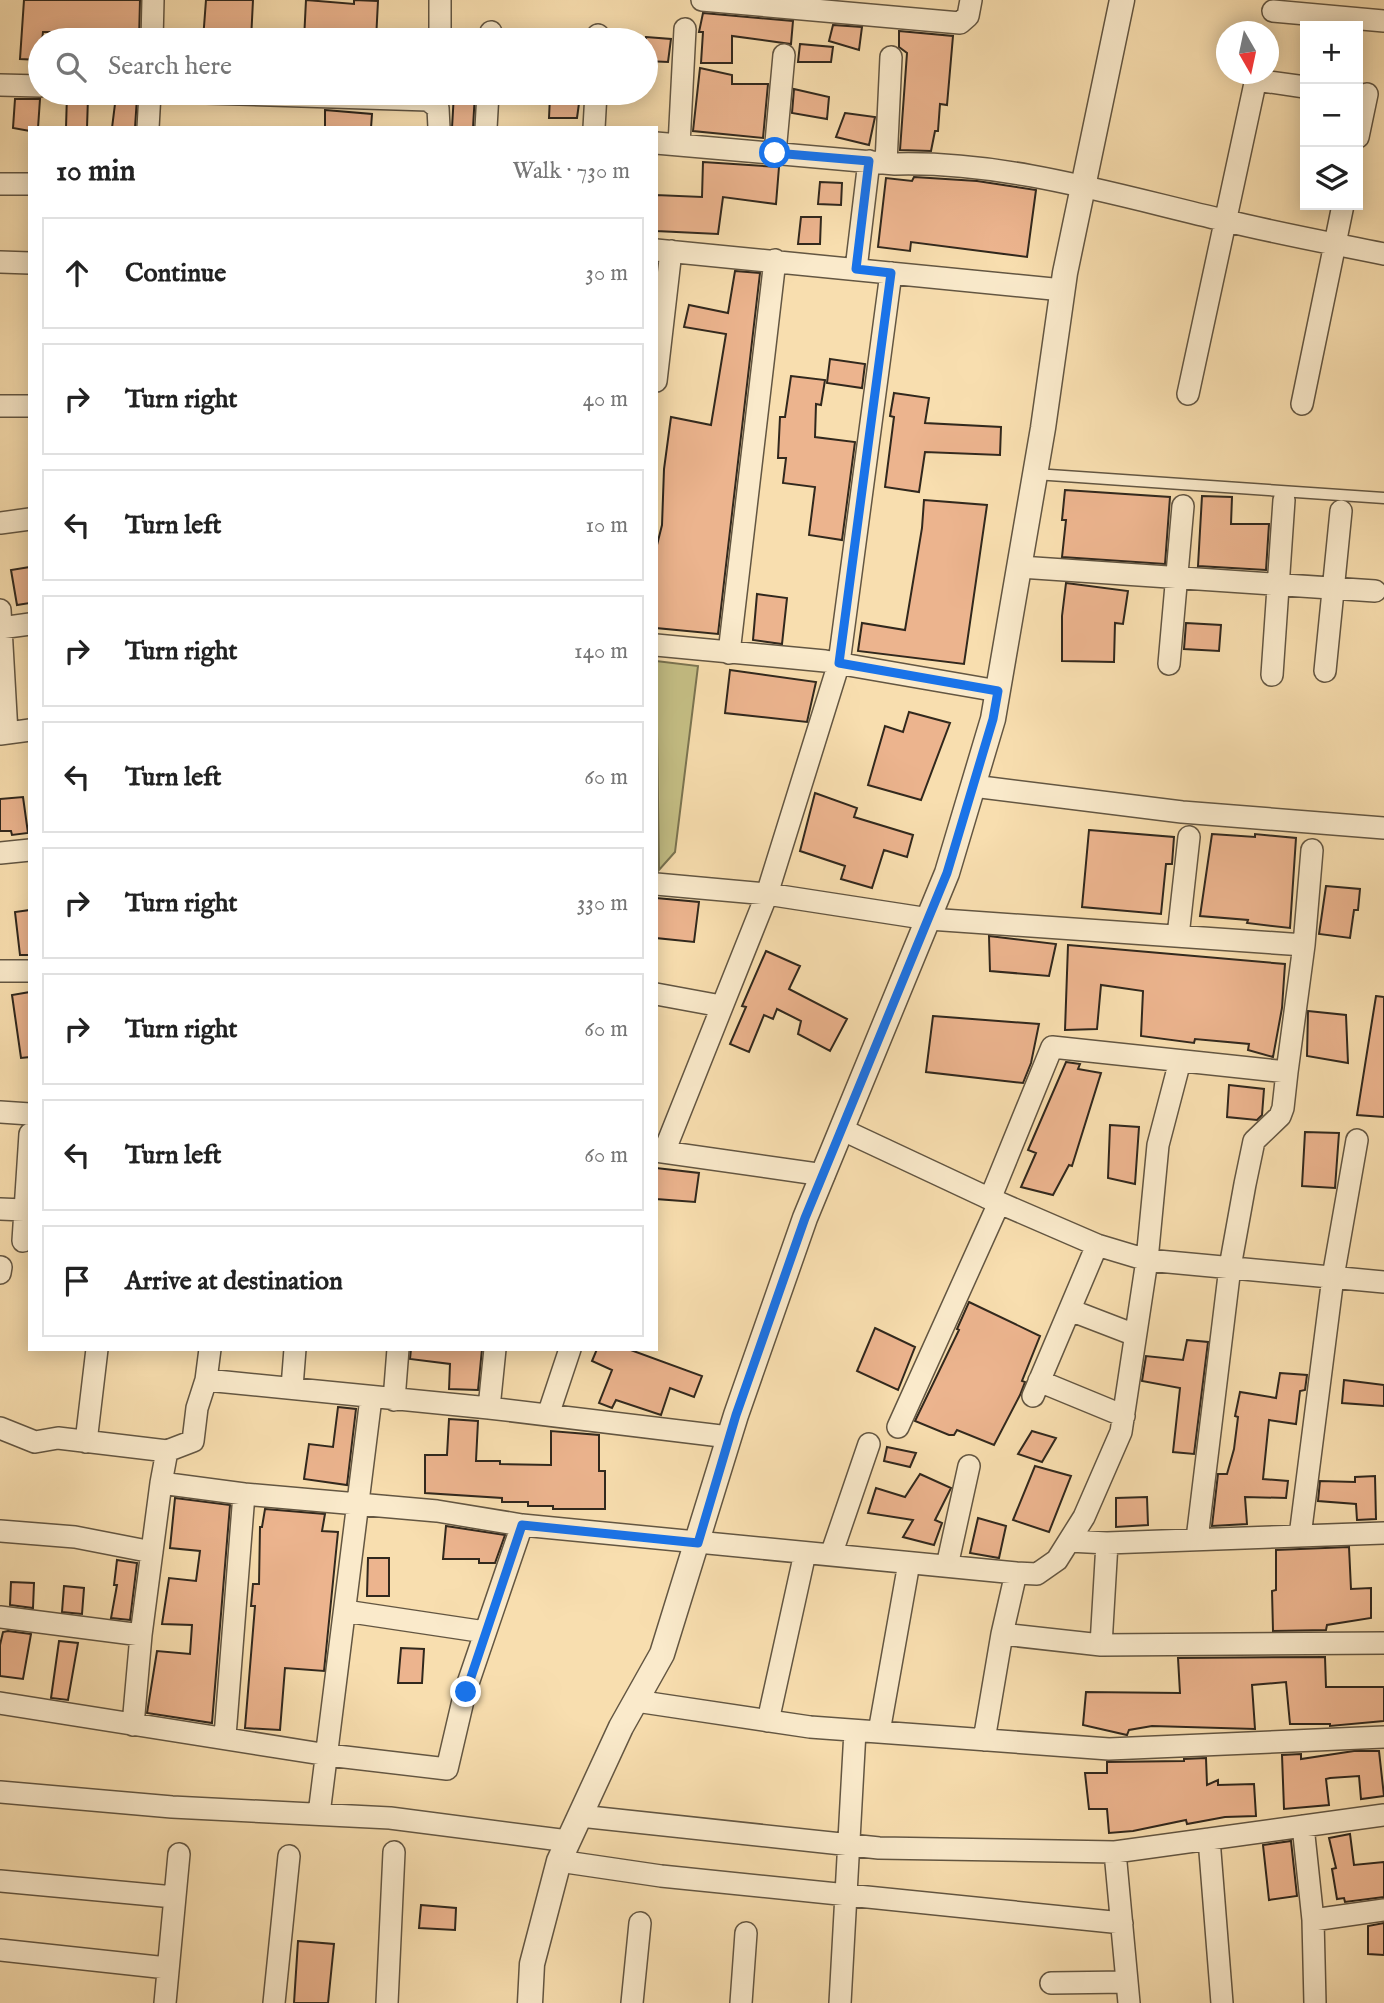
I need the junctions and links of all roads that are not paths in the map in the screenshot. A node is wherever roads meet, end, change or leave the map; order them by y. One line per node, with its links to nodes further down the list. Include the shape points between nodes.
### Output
1 (153, 0): 9 (street)
2 (440, 0): 10 (street)
3 (702, 0): 6 (street)
4 (971, 0): 6 (street, via 968,16 961,23)
5 (1122, 0): 33 (street)
6 (743, 1)
7 (1272, 14): 8 (street)
8 (1384, 20)
9 (152, 28)
10 (440, 28)
11 (685, 29): 28 (street)
12 (784, 55): 29 (street)
13 (891, 57): 30 (street)
14 (1279, 81): 17 (street)
15 (1255, 84): 35 (street)
16 (0, 85): 18 (street)
17 (1300, 85)
18 (28, 86)
19 (1370, 95): 23 (street)
20 (149, 105): 24 (street)
21 (487, 105): 25 (street)
22 (595, 105): 26 (street)
23 (1363, 120)
24 (148, 126)
25 (486, 126)
26 (594, 126)
27 (658, 143): 28 (street)
28 (678, 145): 29 (street)
29 (775, 153): 30 (street)
30 (878, 162): 33 (street, via 927,163); 42 (street)
31 (0, 184): 32 (street)
32 (28, 184)
33 (1084, 185): 35 (street); 44 (street)
34 (1342, 210): 36 (street)
35 (1224, 220): 36 (street); 46 (street)
36 (1334, 243): 38 (street); 47 (street)
37 (664, 251): 39 (street); 45 (street)
38 (1384, 254)
39 (775, 260): 42 (street); 65 (street)
40 (0, 262): 41 (street)
41 (28, 263)
42 (856, 269): 43 (street)
43 (891, 273): 44 (street); 66 (street)
44 (1063, 290): 50 (street)
45 (658, 348)
46 (1188, 394)
47 (1302, 404)
48 (0, 406): 49 (street)
49 (28, 407)
50 (1035, 474): 51 (lane); 57 (street)
51 (1384, 498)
52 (1284, 500): 59 (street)
53 (1183, 506): 58 (street)
54 (1341, 511): 60 (street)
55 (28, 519): 56 (street)
56 (0, 523)
57 (1020, 568): 58 (street); 70 (street)
58 (1176, 578): 59 (street); 67 (street)
59 (1278, 585): 60 (street); 69 (street)
60 (1334, 589): 61 (street); 68 (street)
61 (1375, 591)
62 (0, 622): 63 (street); 72 (street)
63 (28, 625)
64 (658, 645): 65 (street)
65 (729, 653): 66 (street)
66 (839, 663): 70 (street); 80 (street)
67 (1169, 664)
68 (1325, 671)
69 (1272, 675)
70 (998, 691): 73 (street)
71 (28, 730): 72 (street)
72 (4, 734)
73 (974, 786): 74 (street, via 1182,812); 81 (street)
74 (1384, 828)
75 (1189, 837): 82 (street)
76 (28, 850): 78 (street)
77 (1312, 850): 83 (street)
78 (0, 853)
79 (658, 884): 80 (street)
80 (767, 894): 81 (street); 87 (street)
81 (929, 919): 82 (street); 92 (street)
82 (1178, 936): 83 (street)
83 (1304, 945): 89 (street)
84 (0, 971): 85 (street)
85 (28, 971)
86 (658, 994): 87 (street)
87 (721, 1006): 94 (street)
88 (1180, 1061): 89 (street); 97 (street, via 1052,1047); 102 (street, via 1158,1145)
89 (1287, 1072): 104 (street, via 1280,1115 1254,1140)
90 (0, 1112): 91 (street)
91 (28, 1114)
92 (843, 1130): 96 (street); 97 (street)
93 (1357, 1140): 106 (street)
94 (660, 1152): 96 (street)
95 (28, 1159): 99 (street)
96 (824, 1175): 125 (street)
97 (995, 1201): 101 (street); 123 (street)
98 (0, 1209): 99 (street)
99 (24, 1210): 100 (street)
100 (23, 1241)
101 (1097, 1245): 102 (street); 108 (street)
102 (1147, 1260): 104 (street); 109 (street)
103 (1, 1267): 105 (street)
104 (1230, 1267): 106 (street); 137 (street)
105 (0, 1273)
106 (1333, 1277): 107 (street); 136 (street)
107 (1384, 1282)
108 (1070, 1310): 109 (street); 122 (street, via 1036,1389)
109 (1135, 1335): 122 (street)
110 (97, 1351): 126 (street)
111 (210, 1351): 116 (street)
112 (295, 1351): 117 (street)
113 (398, 1351): 119 (street)
114 (495, 1351): 120 (street)
115 (569, 1351): 121 (street)
116 (205, 1380): 117 (street); 128 (street, via 193,1441)
117 (292, 1387): 118 (street)
118 (371, 1398): 119 (street); 132 (street)
119 (394, 1400): 120 (street)
120 (489, 1408): 121 (street)
121 (548, 1415): 125 (street)
122 (1124, 1416): 138 (street, via 1084,1517)
123 (898, 1427)
124 (0, 1428): 126 (street, via 35,1442 58,1438)
125 (729, 1437): 139 (street)
126 (86, 1442): 128 (street)
127 (869, 1444): 143 (street)
128 (167, 1451): 130 (street)
129 (969, 1466): 145 (street)
130 (162, 1483): 131 (street); 141 (street)
131 (244, 1494): 132 (street); 160 (street)
132 (357, 1504): 133 (street); 147 (street)
133 (522, 1525): 139 (street); 149 (street)
134 (0, 1531): 141 (street, via 75,1537)
135 (1384, 1533): 136 (street)
136 (1300, 1536): 137 (street)
137 (1197, 1539): 140 (street)
138 (1069, 1541): 140 (street); 146 (street, via 1047,1569 1037,1574)
139 (698, 1543): 142 (street); 154 (street, via 662,1654)
140 (1107, 1543): 153 (street)
141 (152, 1552): 151 (street)
142 (805, 1553): 143 (street); 156 (street)
143 (831, 1555): 144 (street)
144 (909, 1563): 145 (street); 159 (street)
145 (947, 1566): 146 (street)
146 (1016, 1573): 150 (street)
147 (345, 1611): 149 (street); 163 (street)
148 (0, 1617): 151 (street)
149 (485, 1632): 163 (street, via 447,1769)
150 (1002, 1633): 153 (street); 162 (street)
151 (141, 1635): 157 (street)
152 (1384, 1643): 153 (street)
153 (1101, 1645)
154 (636, 1701): 156 (street); 167 (street)
155 (0, 1703): 157 (street)
156 (768, 1721): 158 (street)
157 (133, 1725): 160 (street)
158 (855, 1731): 159 (street); 170 (street)
159 (879, 1732): 162 (street)
160 (225, 1736): 163 (street)
161 (1384, 1737): 162 (street, via 1109,1749)
162 (984, 1740)
163 (328, 1755): 165 (street)
164 (0, 1792): 165 (street)
165 (319, 1814): 171 (street, via 390,1818)
166 (1384, 1815): 168 (street)
167 (580, 1816): 170 (street); 171 (street)
168 (1303, 1826): 169 (street); 180 (street)
169 (1209, 1839): 173 (street); 196 (street)
170 (849, 1845): 173 (street); 177 (street)
171 (564, 1851): 177 (street, via 661,1876); 191 (street, via 532,1964)
172 (394, 1852): 190 (street)
173 (1115, 1852): 182 (street)
174 (179, 1854): 178 (street)
175 (289, 1856): 189 (street)
176 (0, 1881): 178 (street)
177 (846, 1895): 182 (street); 194 (street)
178 (174, 1897): 185 (street)
179 (1384, 1910): 180 (street)
180 (1313, 1920): 197 (street)
181 (640, 1923): 192 (street)
182 (1122, 1923): 186 (street)
183 (746, 1933): 193 (street)
184 (0, 1950): 185 (street)
185 (167, 1968): 188 (street)
186 (1127, 1982): 187 (street); 195 (street)
187 (1051, 1983)
188 (165, 2003)
189 (274, 2003)
190 (387, 2003)
191 (530, 2003)
192 (632, 2003)
193 (741, 2003)
194 (840, 2003)
195 (1129, 2003)
196 (1222, 2003)
197 (1315, 2003)

